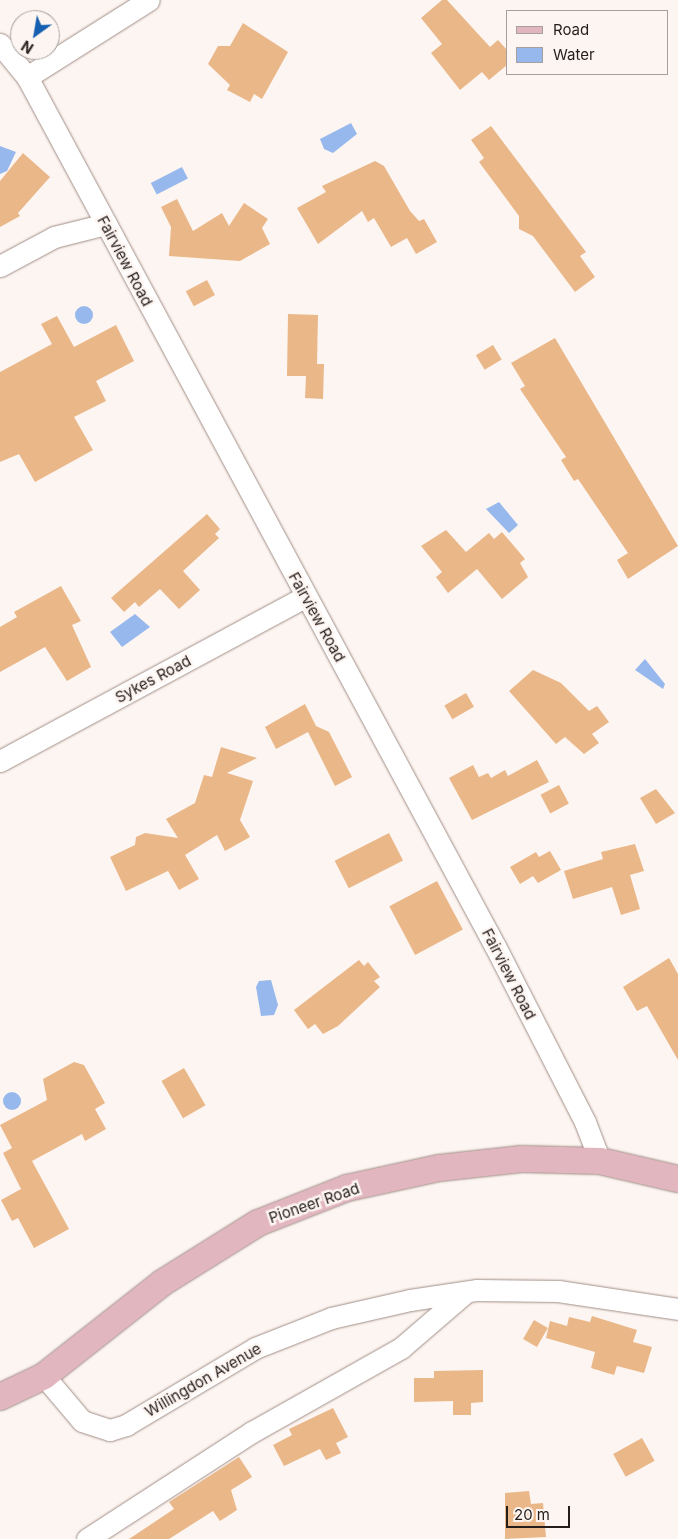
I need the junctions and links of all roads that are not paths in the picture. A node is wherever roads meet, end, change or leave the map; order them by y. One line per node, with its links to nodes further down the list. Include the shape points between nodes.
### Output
1 (149, 0): 3 (street)
2 (0, 44): 3 (street, Fairview Road)
3 (26, 77): 4 (street, Fairview Road)
4 (106, 224): 5 (street, via 54,237); 6 (street, Fairview Road)
5 (0, 266)
6 (306, 597): 7 (street, Sykes Road); 8 (street, Fairview Road, via 495,946 585,1122)
7 (0, 761)
8 (600, 1161): 9 (main road, Pioneer Road); 12 (main road, Pioneer Road, via 522,1159 439,1168 347,1188 280,1214 258,1223 162,1283)
9 (678, 1179)
10 (466, 1292): 11 (street, Willingdon Avenue, via 558,1291); 12 (street, Willingdon Avenue, via 331,1318 255,1348 110,1430 82,1421); 14 (street, via 401,1348 244,1437)
11 (678, 1309)
12 (48, 1382): 13 (main road, Pioneer Road)
13 (0, 1397)
14 (87, 1539)

